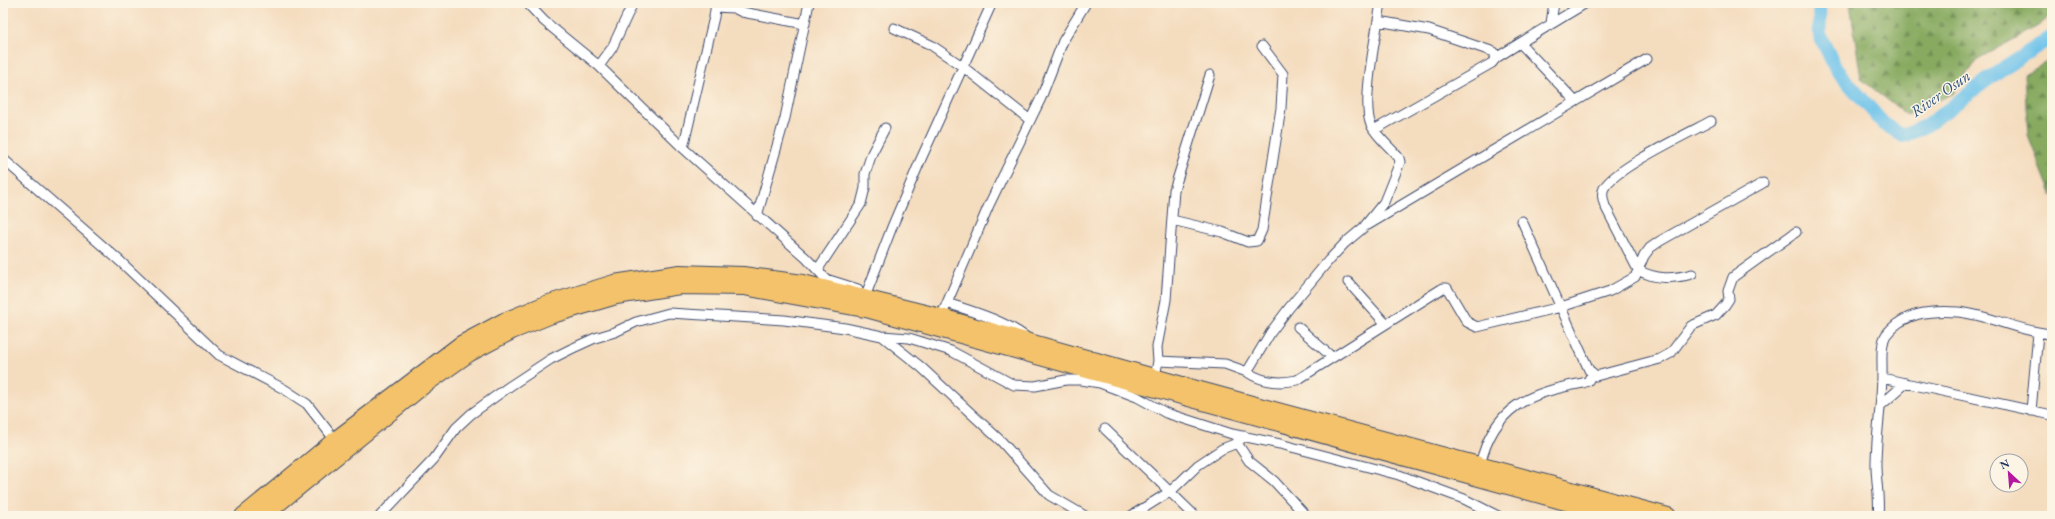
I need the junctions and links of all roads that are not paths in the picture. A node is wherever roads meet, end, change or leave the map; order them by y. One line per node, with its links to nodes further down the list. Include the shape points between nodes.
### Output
1 (527, 3): 18 (street, via 544,21)
2 (633, 3): 18 (street, via 612,48)
3 (809, 3): 12 (street)
4 (992, 3): 19 (street)
5 (1086, 3): 22 (street, via 1063,40 1042,98)
6 (1381, 3): 10 (street)
7 (1554, 3): 11 (street)
8 (1586, 3): 11 (street)
9 (716, 5): 12 (street); 26 (street)
10 (1378, 21): 16 (street, via 1429,30 1494,52); 25 (street, via 1368,87 1369,120)
11 (1551, 23): 14 (street)
12 (805, 24): 31 (street, via 785,118)
13 (894, 28): 19 (street, via 931,45)
14 (1520, 43): 16 (street); 21 (street)
15 (1262, 46): 32 (street, via 1283,74 1281,108 1262,230 1256,241 1248,242 1222,232)
16 (1496, 58): 25 (street, via 1492,63)
17 (1647, 59): 21 (street)
18 (599, 66): 26 (street)
19 (962, 66): 22 (street); 40 (street, via 892,227)
20 (1210, 75): 32 (street, via 1174,190)
21 (1575, 101): 30 (street)
22 (1030, 120): 42 (street, via 989,205)
23 (1711, 121): 37 (street, via 1640,159 1608,183 1604,189 1602,197 1605,206)
24 (884, 128): 36 (street, via 865,174 861,204)
25 (1374, 130): 29 (street, via 1400,162)
26 (683, 148): 31 (street)
27 (3, 159): 60 (street, via 121,262 219,355 307,404)
28 (1763, 183): 37 (street, via 1660,241 1650,248)
29 (1384, 202): 30 (street); 34 (street)
30 (1391, 212): 34 (street)
31 (757, 216): 36 (street)
32 (1172, 220): 49 (street, via 1166,300 1157,347)
33 (1522, 221): 41 (street)
34 (1364, 228): 50 (street, via 1329,260 1289,308)
35 (1796, 232): 51 (street, via 1734,277 1725,305 1716,315 1691,326 1670,353 1649,362 1596,376)
36 (818, 269): 40 (street, via 826,279)
37 (1638, 270): 38 (street, via 1656,278); 41 (street, via 1631,280 1610,291)
38 (1692, 274)
39 (1348, 282): 43 (street)
40 (867, 295): 42 (highway); 60 (highway, via 743,275 680,273 614,283 546,304 504,321 461,344)
41 (1561, 307): 43 (street, via 1477,327 1467,322 1447,288 1444,288); 51 (street)
42 (944, 310): 54 (highway)
43 (1385, 324): 48 (street)
44 (1298, 327): 48 (street)
45 (2038, 333): 46 (street); 52 (street, via 1958,312 1925,312 1912,315 1894,326 1885,336); 56 (street)
46 (2052, 334)
47 (882, 336): 54 (street, via 909,338 951,351 1014,385 1036,386 1081,380); 66 (street, via 845,328 668,313 636,322 551,359 471,414 456,428 434,459); 67 (street, via 921,367 1002,442 1049,495)
48 (1332, 357): 50 (street, via 1296,380 1286,383 1265,381)
49 (1158, 361): 50 (street, via 1225,364); 54 (street)
50 (1247, 372)
51 (1592, 374): 62 (street, via 1588,381 1532,397 1507,411 1490,437)
52 (1882, 378): 53 (street); 55 (street)
53 (1906, 383): 55 (street); 56 (street)
54 (1153, 390): 59 (street, via 1166,413); 62 (highway); 65 (highway, via 870,310 744,287 680,286 616,296 552,315 512,331 470,353 423,386); 72 (highway)
55 (1881, 405): 74 (street, via 1876,464)
56 (2031, 411): 57 (street)
57 (2052, 415)
58 (1105, 429): 63 (street)
59 (1244, 436): 61 (street); 71 (street, via 1400,475 1464,499)
60 (336, 440): 64 (highway)
61 (1237, 443): 63 (street, via 1222,449 1198,465); 70 (street, via 1249,461 1274,481)
62 (1480, 465): 73 (highway)
63 (1171, 491): 68 (street); 69 (street)
64 (243, 516)
65 (263, 516)
66 (380, 516)
67 (1085, 516)
68 (1131, 516)
69 (1195, 516)
70 (1306, 516)
71 (1498, 516)
72 (1616, 516)
73 (1668, 516)
74 (1878, 516)

